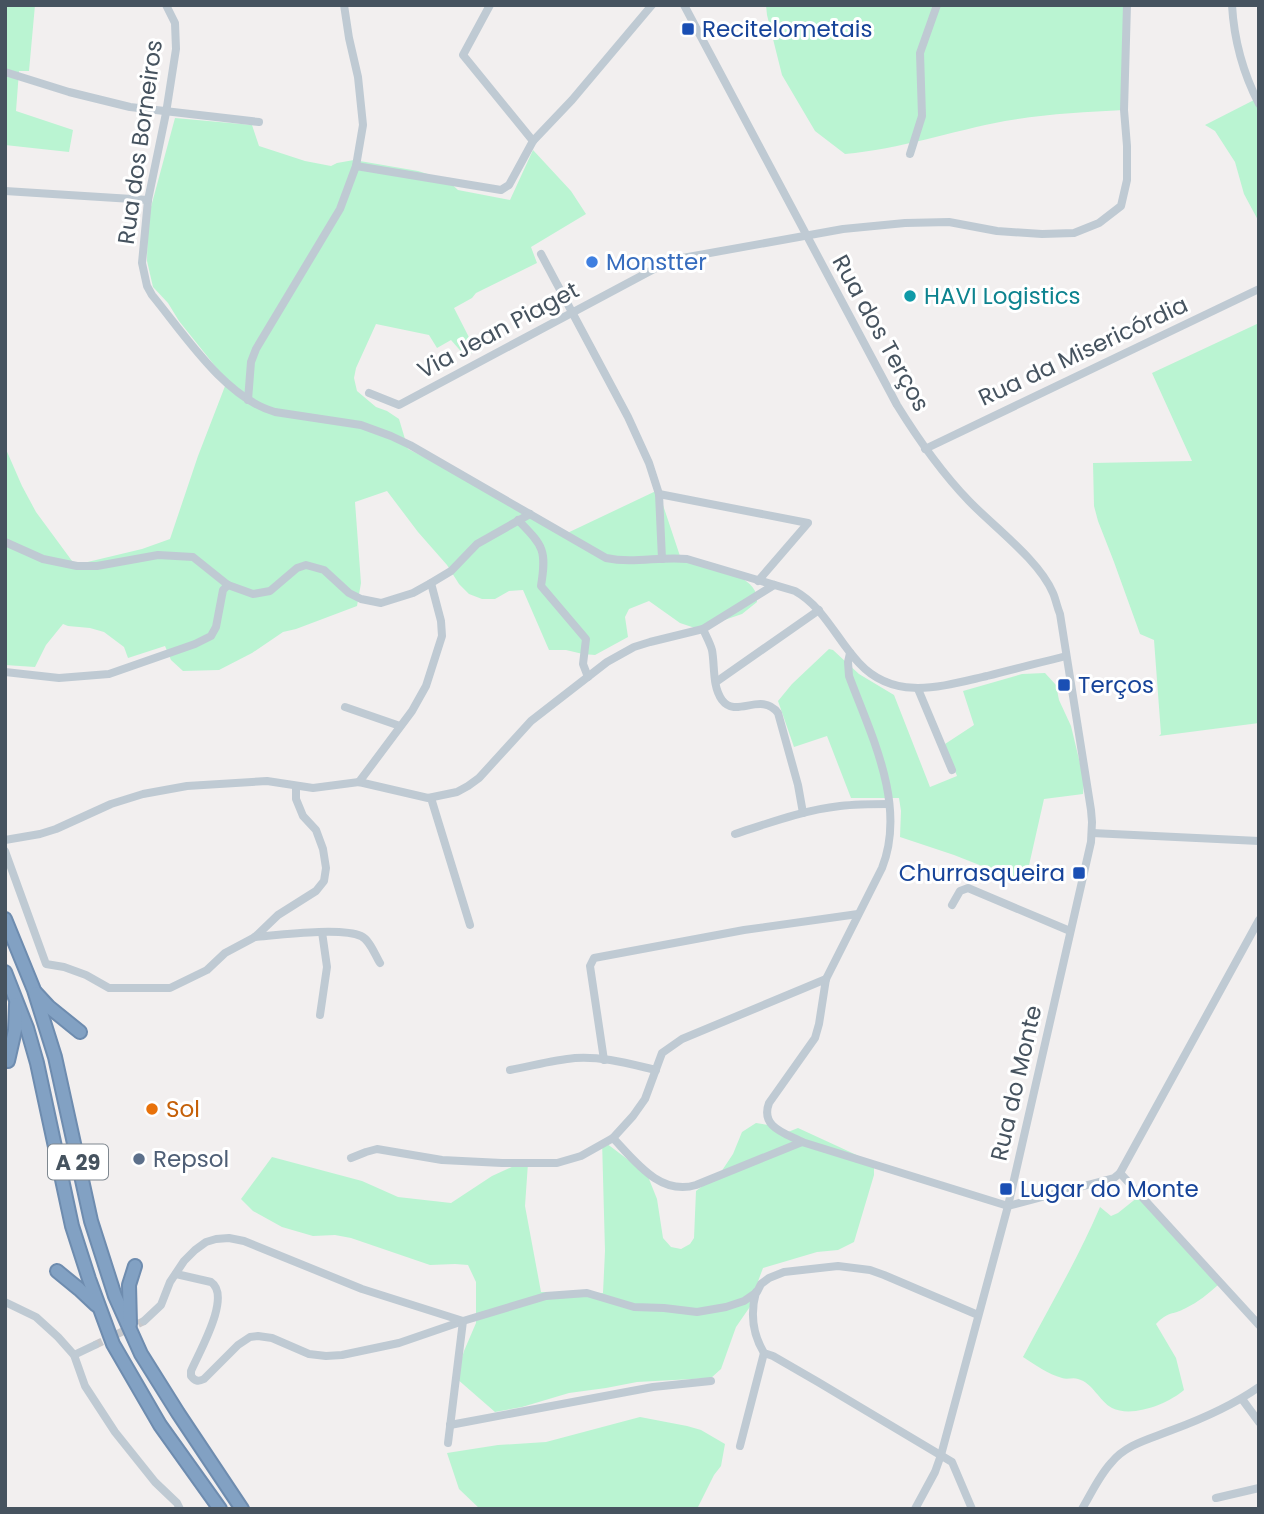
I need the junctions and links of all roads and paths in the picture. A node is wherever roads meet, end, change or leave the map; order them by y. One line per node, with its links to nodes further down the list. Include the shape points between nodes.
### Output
1 (166, 5): 11 (street, Rua dos Borneiros, via 176,36)
2 (344, 5): 15 (street, via 363,125)
3 (490, 5): 13 (street, via 463,55)
4 (652, 5): 13 (street)
5 (684, 5): 18 (street, Rua dos Terços)
6 (937, 5): 14 (street, via 920,53 922,116)
7 (1127, 5): 18 (street, Via Jean Piaget, via 1127,180 1121,206 1099,223 1074,233 997,231 938,222)
8 (1232, 5): 10 (street, via 1243,70)
9 (5, 72): 11 (street, via 69,92)
10 (1259, 104)
11 (166, 113): 12 (street); 17 (street, Rua dos Borneiros)
12 (259, 122)
13 (533, 141): 15 (street, via 509,185 501,190)
14 (910, 154)
15 (356, 166): 23 (street, via 340,209 256,349)
16 (5, 191): 17 (street)
17 (148, 200): 23 (street, Rua dos Borneiros, via 142,263 147,286 195,349)
18 (806, 235): 21 (street, Via Jean Piaget, via 671,260); 24 (street, Rua dos Terços)
19 (541, 254): 21 (street)
20 (1259, 289): 24 (street, Rua da Misericórdia)
21 (571, 312): 22 (street, Via Jean Piaget, via 399,405); 25 (street, via 639,439)
22 (369, 393)
23 (248, 400): 26 (street, Rua dos Borneiros, via 275,412 361,425 391,436)
24 (925, 449): 37 (street, Rua dos Terços, via 967,499 1043,575 1059,614)
25 (659, 495): 29 (street); 30 (street, via 808,523)
26 (530, 514): 27 (street); 29 (street, Rua dos Borneiros, via 607,558 628,562)
27 (518, 520): 31 (street, via 477,544); 39 (street, via 543,551 541,586 586,639 583,664)
28 (5, 542): 32 (street, via 43,559 77,566 158,555 193,557)
29 (663, 559): 30 (street, Rua dos Borneiros, via 687,559)
30 (758, 581): 33 (street, Rua dos Borneiros)
31 (431, 583): 32 (street, via 381,603 349,593 324,570 306,565 270,591 253,594); 43 (street, via 442,636 426,686)
32 (228, 585): 38 (street, via 211,636 195,644 109,674 60,678)
33 (774, 585): 34 (street, Rua dos Borneiros, via 805,597); 35 (street)
34 (819, 610): 36 (street, Rua dos Borneiros); 40 (street)
35 (703, 629): 39 (street, via 634,647); 40 (street, via 712,648)
36 (850, 653): 41 (street, Rua dos Borneiros, via 881,680); 48 (street, via 849,676 881,764)
37 (1066, 656): 41 (street); 50 (street, Rua do Monte)
38 (5, 672)
39 (588, 677): 47 (street, via 531,721 479,778 457,792)
40 (716, 682): 49 (street, via 725,704 771,705 778,713)
41 (918, 689): 44 (street)
42 (345, 707): 43 (street)
43 (400, 726): 45 (street)
44 (952, 770)
45 (359, 782): 46 (street); 47 (street)
46 (296, 786): 52 (street, via 254,781 164,789 118,802 56,829); 62 (street, via 296,800 323,849 324,881)
47 (431, 798): 59 (street)
48 (889, 804): 49 (street); 56 (street, via 889,852)
49 (803, 813): 51 (street)
50 (1092, 833): 53 (street); 60 (street, Rua do Monte)
51 (735, 834)
52 (5, 840)
53 (1259, 841)
54 (5, 850): 62 (street, via 46,964 86,975 109,988 170,988 207,970 225,953)
55 (952, 905): 60 (street, via 960,891 968,888)
56 (858, 915): 65 (street); 70 (street, via 744,930 594,958 590,966)
57 (5, 919): 66 (highway, A 29)
58 (1259, 920): 77 (street)
59 (470, 925)
60 (1070, 931): 78 (street, Rua do Monte)
61 (322, 932): 62 (street); 63 (street, via 363,937); 68 (street, via 327,967)
62 (255, 937)
63 (380, 963)
64 (5, 972): 67 (highway, A 29)
65 (826, 979): 73 (street, via 682,1039 662,1054); 75 (street, via 815,1038 766,1110 776,1129)
66 (34, 990): 69 (highway); 89 (highway, A 29, via 55,1056 91,1221)
67 (16, 997): 71 (highway); 84 (highway, A 29, via 37,1063 72,1226)
68 (320, 1015)
69 (80, 1032)
70 (604, 1059): 72 (street, via 576,1058); 73 (street)
71 (8, 1062)
72 (510, 1070)
73 (656, 1070): 74 (street, via 646,1099)
74 (613, 1138): 75 (street, via 656,1180 677,1188 696,1185); 76 (street, via 581,1157 557,1163 442,1160 383,1149)
75 (802, 1142): 78 (street)
76 (351, 1158)
77 (1120, 1173): 78 (street); 88 (street)
78 (1008, 1206): 85 (street, Rua do Monte)
79 (135, 1266): 89 (highway, via 129,1285)
80 (57, 1271): 84 (highway)
81 (176, 1274): 86 (street, via 161,1305); 87 (street, via 206,1242 229,1238 362,1289); 87 (street, via 211,1282 218,1290 216,1314 191,1371 200,1381 250,1337 272,1338 309,1354 342,1355 399,1343)
82 (757, 1292): 85 (street, via 769,1278 784,1272 853,1267 884,1275); 87 (street, via 744,1301 697,1312 634,1307 587,1293 566,1294); 91 (street, via 752,1321)
83 (5, 1302): 92 (street, via 36,1317)
84 (99, 1308): 104 (highway, A 29, via 113,1344 160,1425)
85 (978, 1315): 100 (street, Rua do Monte)
86 (144, 1321)
87 (463, 1321): 97 (street)
88 (1259, 1325)
89 (130, 1331): 105 (highway, A 29)
90 (96, 1345): 92 (street)
91 (764, 1353): 99 (street); 100 (street)
92 (74, 1355): 103 (street, via 85,1386 115,1432)
93 (711, 1381): 97 (street, via 653,1387)
94 (1259, 1387): 95 (street)
95 (1242, 1399): 96 (street); 108 (street, via 1128,1449 1111,1463)
96 (1259, 1422)
97 (450, 1425): 98 (street)
98 (447, 1443)
99 (740, 1446)
100 (941, 1455): 106 (street, Rua do Monte); 107 (street, via 952,1462)
101 (1259, 1488): 102 (street)
102 (1216, 1497)
103 (180, 1509)
104 (220, 1509)
105 (242, 1509)
106 (915, 1509)
107 (972, 1509)
108 (1082, 1509)

